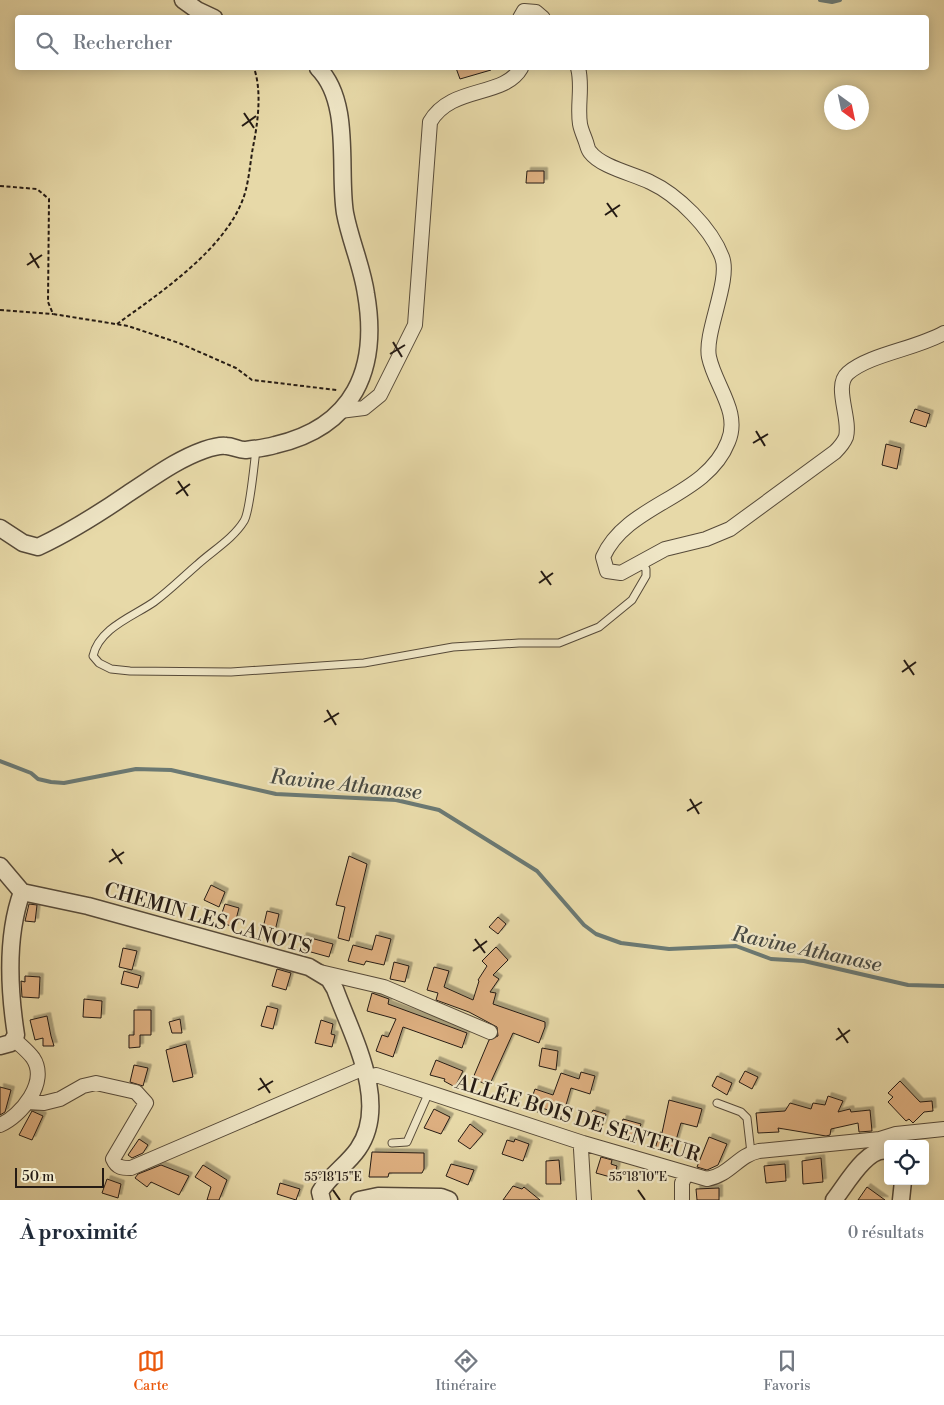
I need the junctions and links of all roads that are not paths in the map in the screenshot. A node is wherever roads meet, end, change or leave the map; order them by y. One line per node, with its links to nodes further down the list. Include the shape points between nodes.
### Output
1 (183, 0): 2 (street)
2 (208, 15)
3 (522, 15): 4 (street, via 524,11)
4 (540, 15)
5 (319, 70): 9 (street, via 332,90 339,119 345,211 361,268 371,328 364,376)
6 (519, 70): 9 (street, via 512,79 448,102 436,111 430,122 415,325 380,395 364,408)
7 (579, 70): 12 (street, via 580,124 589,152 608,165 652,182 688,208 715,242 723,259 722,284 708,355 733,426 728,443 704,475 633,521 609,544 603,557 607,571 620,573)
8 (944, 333): 12 (street, via 903,351 862,363 846,375 841,387 848,424 846,439 835,452 730,529 665,549)
9 (340, 411): 10 (street, via 324,425 299,437)
10 (256, 448): 11 (street, via 243,450 227,446 206,449 172,464 109,507 38,547 23,543); 12 (lane, via 244,520 224,543 174,586 153,603 128,616 103,638 93,656 99,663 111,669 130,671 231,672 364,663 452,647 559,643 599,626 632,600 646,576 646,570)
11 (0, 528)
12 (640, 563)
13 (0, 866): 14 (street)
14 (22, 892): 15 (street, CHEMIN LES CANOTS, via 88,906); 17 (street, via 12,946 11,1004 16,1036)
15 (319, 972): 16 (street, via 384,987); 18 (street, CHEMIN LES CANOTS, via 335,989)
16 (490, 1032)
17 (7, 1042): 20 (street, via 34,1059 37,1070 35,1088)
18 (365, 1072): 19 (street, ALLÉE BOIS DE SENTEUR); 20 (street, via 132,1168 120,1168 112,1159 146,1103 136,1092 90,1083 60,1099 44,1103); 31 (street, CHEMIN LES CANOTS, via 372,1103 368,1131 352,1156 324,1185 320,1192)
19 (429, 1092): 24 (lane, via 407,1142); 25 (street, ALLÉE BOIS DE SENTEUR)
20 (27, 1102): 22 (street)
21 (717, 1103): 27 (lane, via 741,1112 747,1118)
22 (0, 1124)
23 (944, 1129): 26 (street, ALLÉE BOIS DE SENTEUR, via 896,1134)
24 (392, 1143)
25 (583, 1143): 28 (street, ALLÉE BOIS DE SENTEUR); 34 (street)
26 (883, 1147): 27 (street, ALLÉE BOIS DE SENTEUR); 36 (street, via 870,1155)
27 (751, 1153): 28 (street, ALLÉE BOIS DE SENTEUR, via 718,1177 707,1179)
28 (686, 1174): 35 (street, via 682,1183)
29 (903, 1185): 37 (street)
30 (378, 1198): 32 (street); 33 (street)
31 (322, 1200)
32 (359, 1200)
33 (449, 1200)
34 (584, 1200)
35 (682, 1200)
36 (834, 1200)
37 (901, 1200)

